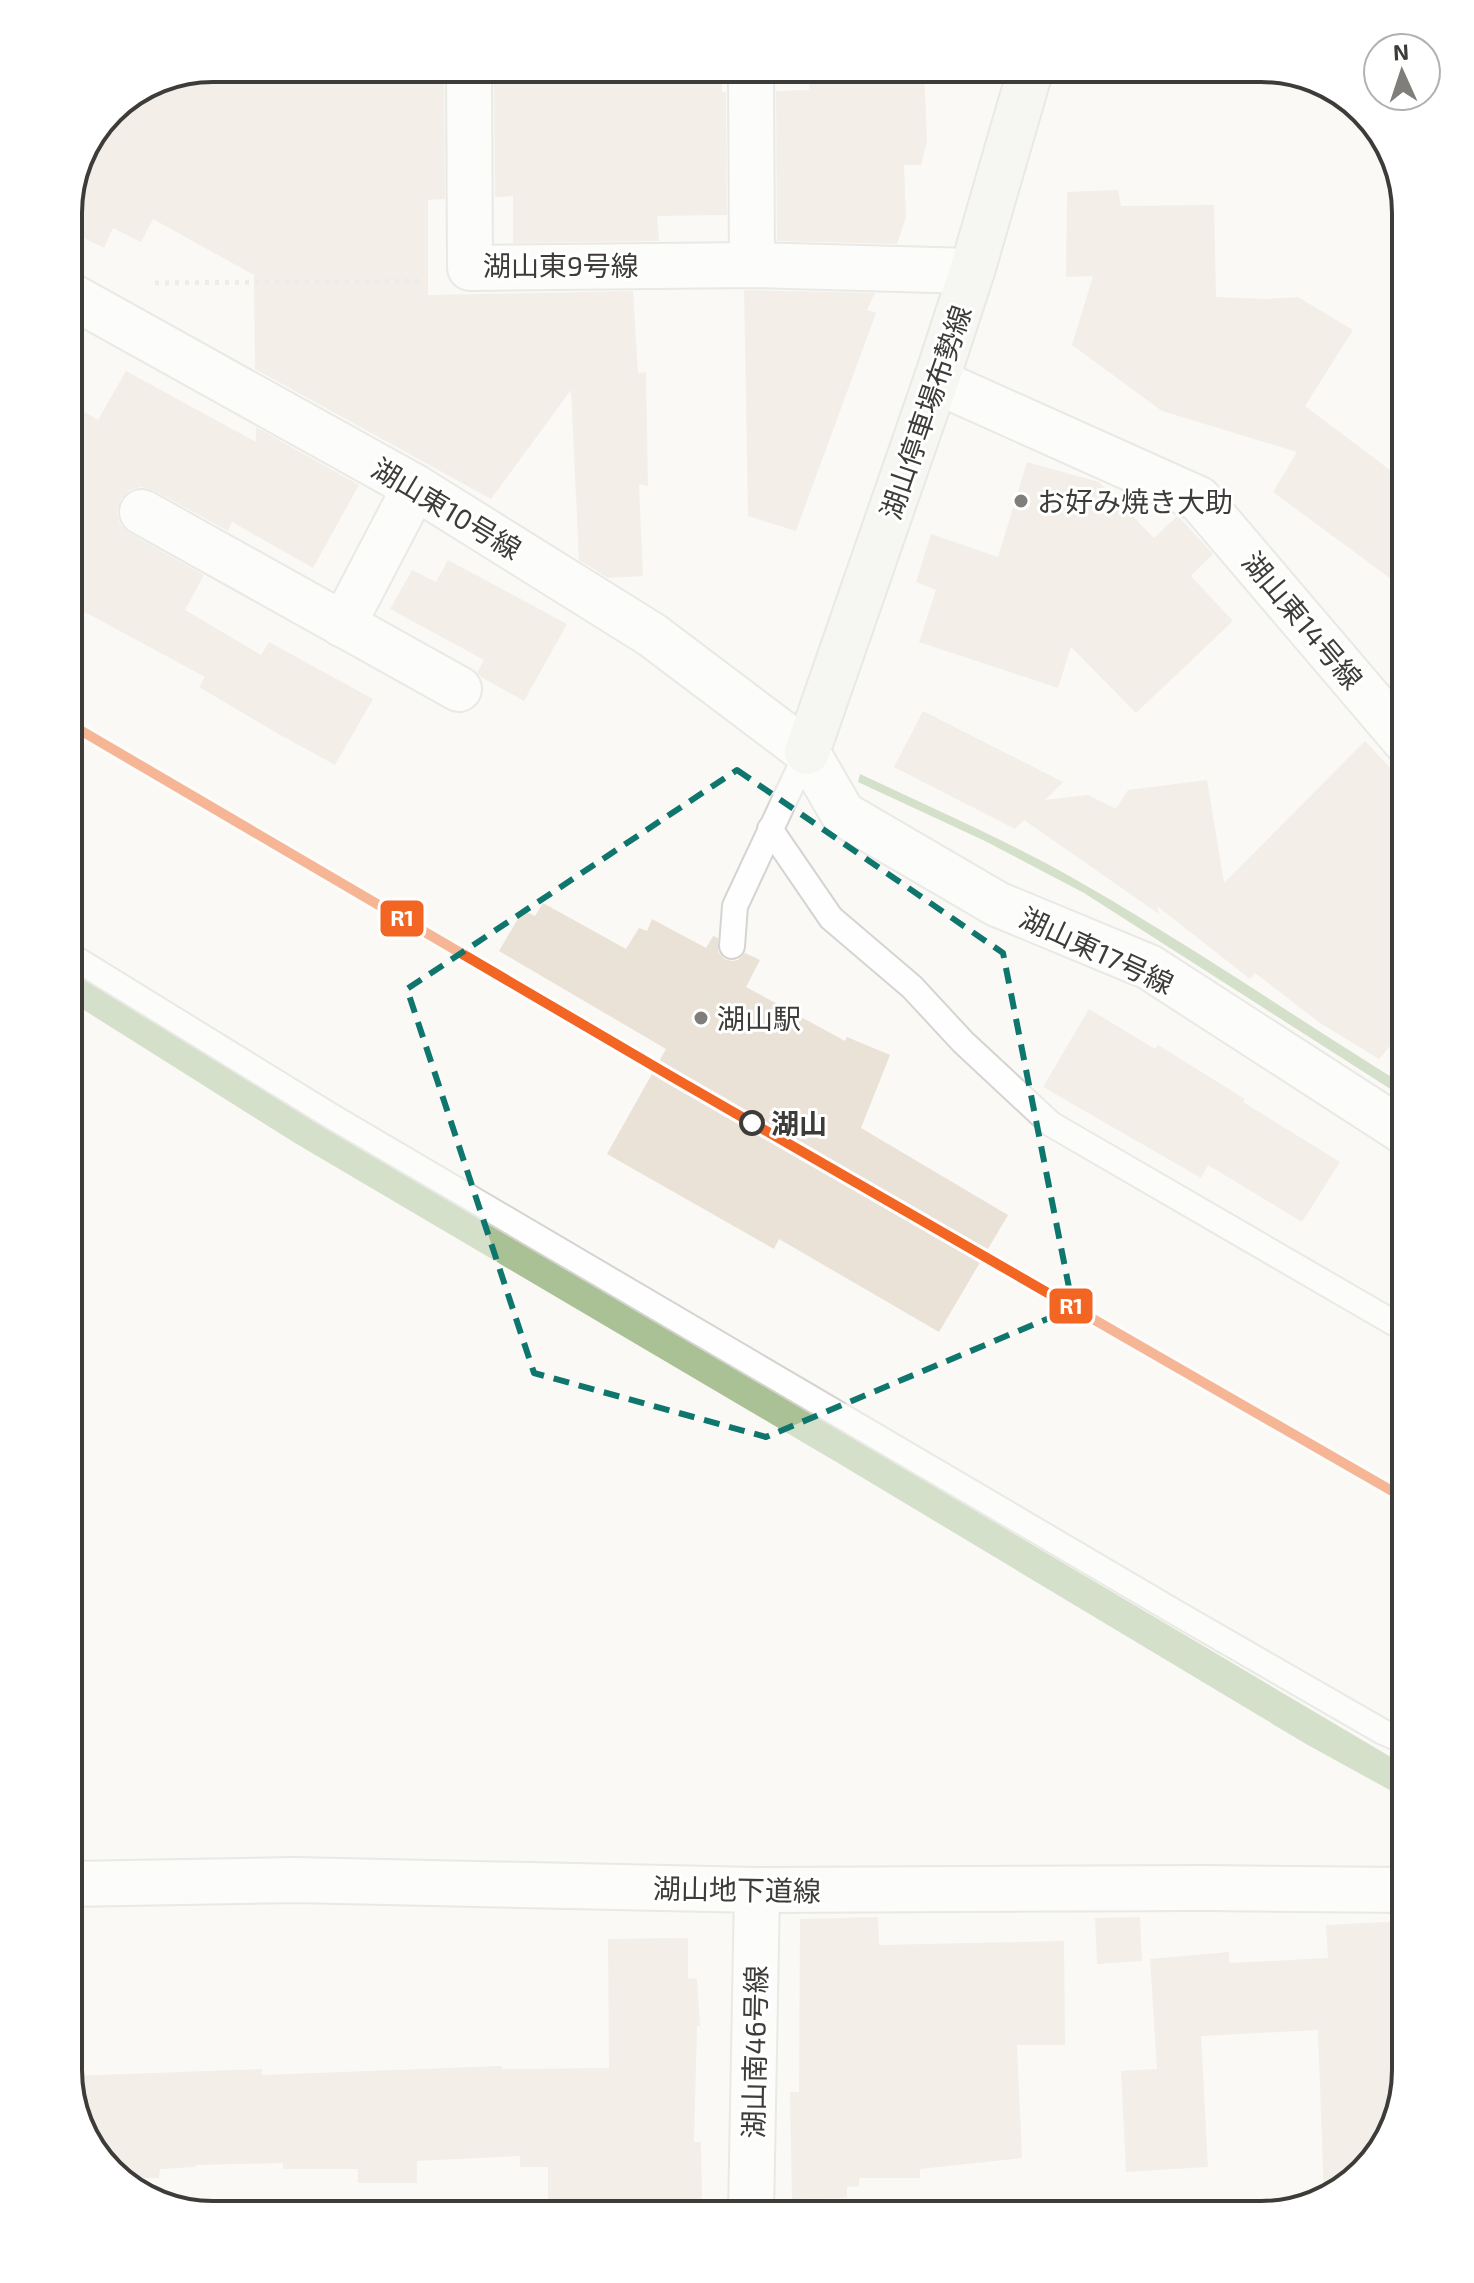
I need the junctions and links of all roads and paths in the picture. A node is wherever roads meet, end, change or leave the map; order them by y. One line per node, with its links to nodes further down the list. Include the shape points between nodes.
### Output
1 (469, 82): 5 (street, 湖山東9号線)
2 (751, 82): 4 (street)
3 (1027, 82): 6 (main road, 湖山停車場布勢線)
4 (752, 265): 5 (street, 湖山東9号線); 6 (street, 湖山東9号線)
5 (470, 268): 7 (path, via 448,281)
6 (972, 271): 9 (main road, 湖山停車場布勢線)
7 (147, 283)
8 (82, 302): 10 (street, 湖山東10号線)
9 (936, 381): 14 (street, 湖山東14号線, via 1199,499); 15 (main road, 湖山停車場布勢線)
10 (415, 487): 12 (street); 15 (street, 湖山東10号線, via 652,635)
11 (142, 512): 12 (street)
12 (343, 625): 13 (street)
13 (459, 689)
14 (1392, 726)
15 (807, 752): 16 (lane); 19 (street, 湖山東17号線, via 843,814 997,904 1149,967)
16 (770, 829): 17 (lane, via 735,906); 20 (lane, via 831,918 912,987 1051,1124)
17 (732, 946)
18 (82, 963): 21 (lane, via 400,1156)
19 (1392, 1124)
20 (1392, 1322)
21 (1392, 1736)
22 (82, 1884): 23 (street, 湖山地下道線, via 294,1880)
23 (757, 1890): 24 (street, 湖山地下道線); 25 (street, 湖山南46号線)
24 (1392, 1890)
25 (751, 2201)

